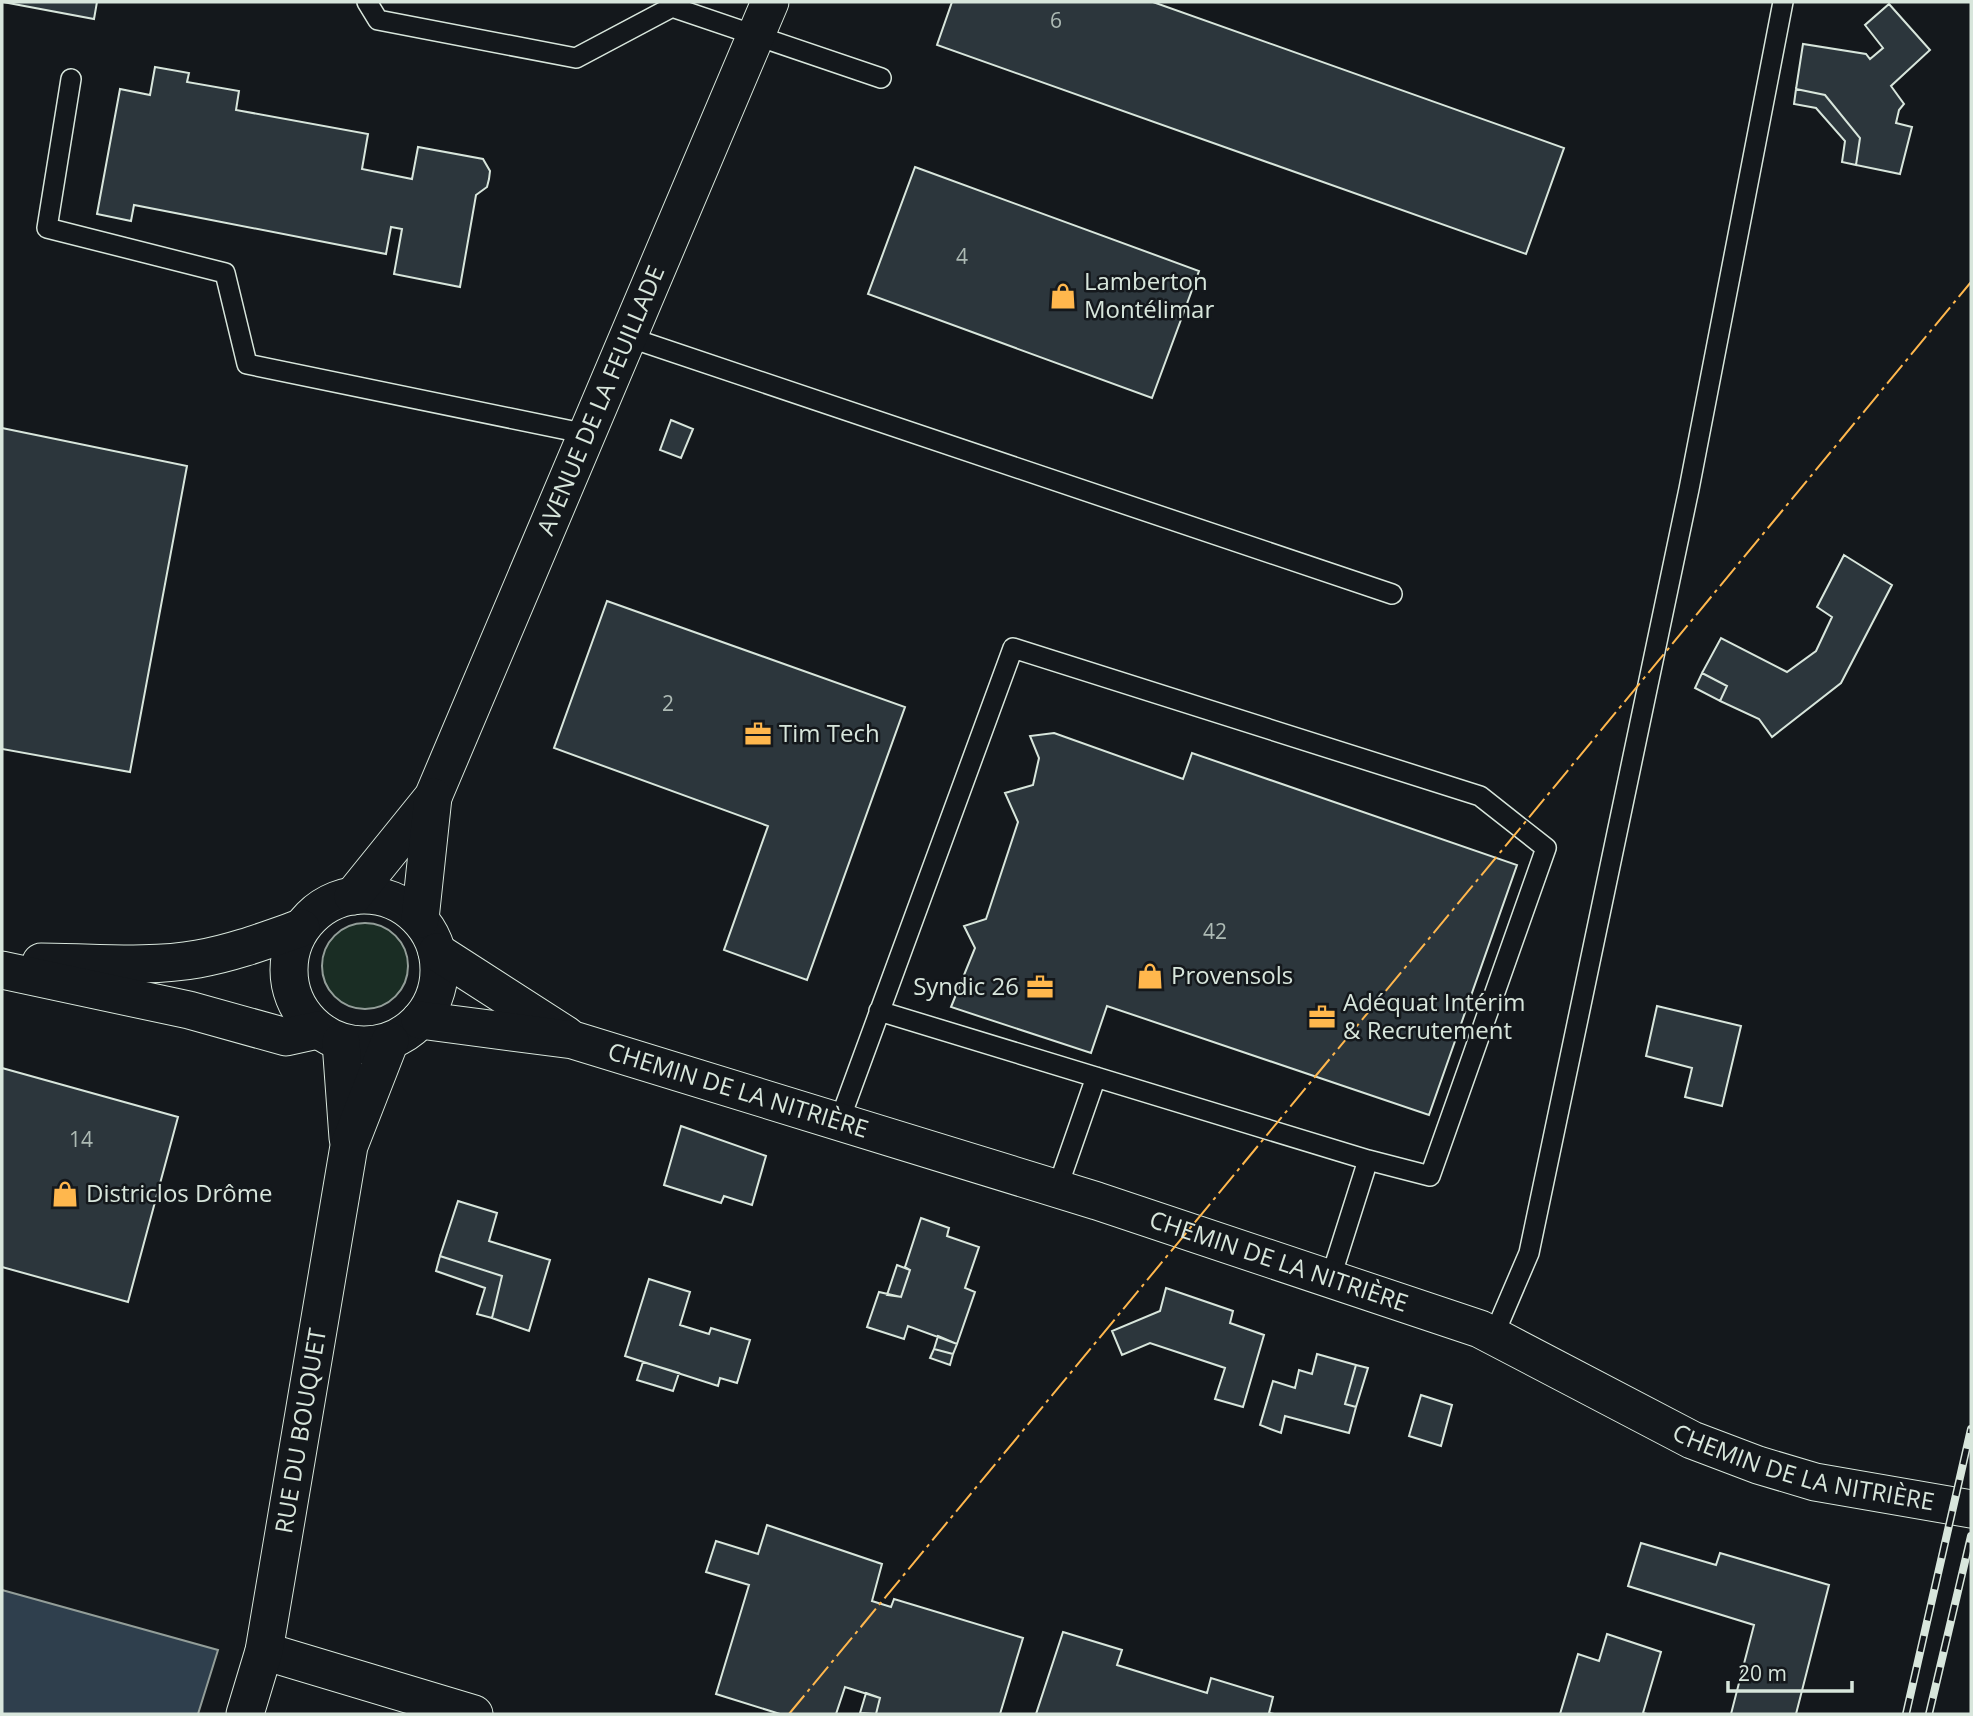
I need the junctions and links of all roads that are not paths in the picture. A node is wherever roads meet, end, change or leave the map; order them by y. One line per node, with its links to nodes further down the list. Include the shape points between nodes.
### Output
1 (367, 2): 4 (lane, via 378,20 576,58 672,6)
2 (770, 2): 4 (street, AVENUE DE LA FEUILLADE)
3 (1783, 2): 28 (lane, via 1689,489 1529,1253)
4 (755, 36): 5 (lane); 7 (street, AVENUE DE LA FEUILLADE)
5 (881, 78)
6 (71, 79): 8 (lane, via 47,228 225,273 247,364)
7 (628, 337): 8 (street, AVENUE DE LA FEUILLADE); 9 (lane)
8 (587, 434): 10 (street, AVENUE DE LA FEUILLADE)
9 (1392, 594)
10 (433, 797): 11 (street, AVENUE DE LA FEUILLADE); 12 (street, AVENUE DE LA FEUILLADE)
11 (353, 896): 12 (street, via 378,897 401,905); 13 (street, via 333,901)
12 (420, 919): 14 (street)
13 (302, 928): 15 (street, via 196,960); 19 (street, via 292,948 292,993 303,1014)
14 (437, 952): 18 (street, via 437,988); 20 (street, CHEMIN DE LA NITRIÈRE)
15 (2, 961)
16 (2, 970): 19 (street, via 189,1010 286,1037)
17 (880, 1011): 22 (lane); 23 (lane); 25 (lane, via 1013,648 1480,796 1546,848 1430,1176)
18 (420, 1020): 20 (street, CHEMIN DE LA NITRIÈRE); 21 (street)
19 (330, 1036): 21 (street, via 365,1045); 24 (street, RUE DU BOUQUET)
20 (573, 1040): 23 (street, CHEMIN DE LA NITRIÈRE)
21 (390, 1041): 24 (street, RUE DU BOUQUET)
22 (1096, 1077): 25 (lane); 26 (lane)
23 (839, 1122): 26 (street, CHEMIN DE LA NITRIÈRE)
24 (349, 1146): 30 (street, RUE DU BOUQUET)
25 (1368, 1160): 27 (lane)
26 (1057, 1189): 27 (street, CHEMIN DE LA NITRIÈRE)
27 (1330, 1280): 28 (street, CHEMIN DE LA NITRIÈRE)
28 (1493, 1337): 29 (street, CHEMIN DE LA NITRIÈRE, via 1692,1440 1758,1465 1815,1482)
29 (1971, 1509)
30 (264, 1651): 31 (street, RUE DU BOUQUET); 32 (street)
31 (245, 1714)
32 (474, 1714)

